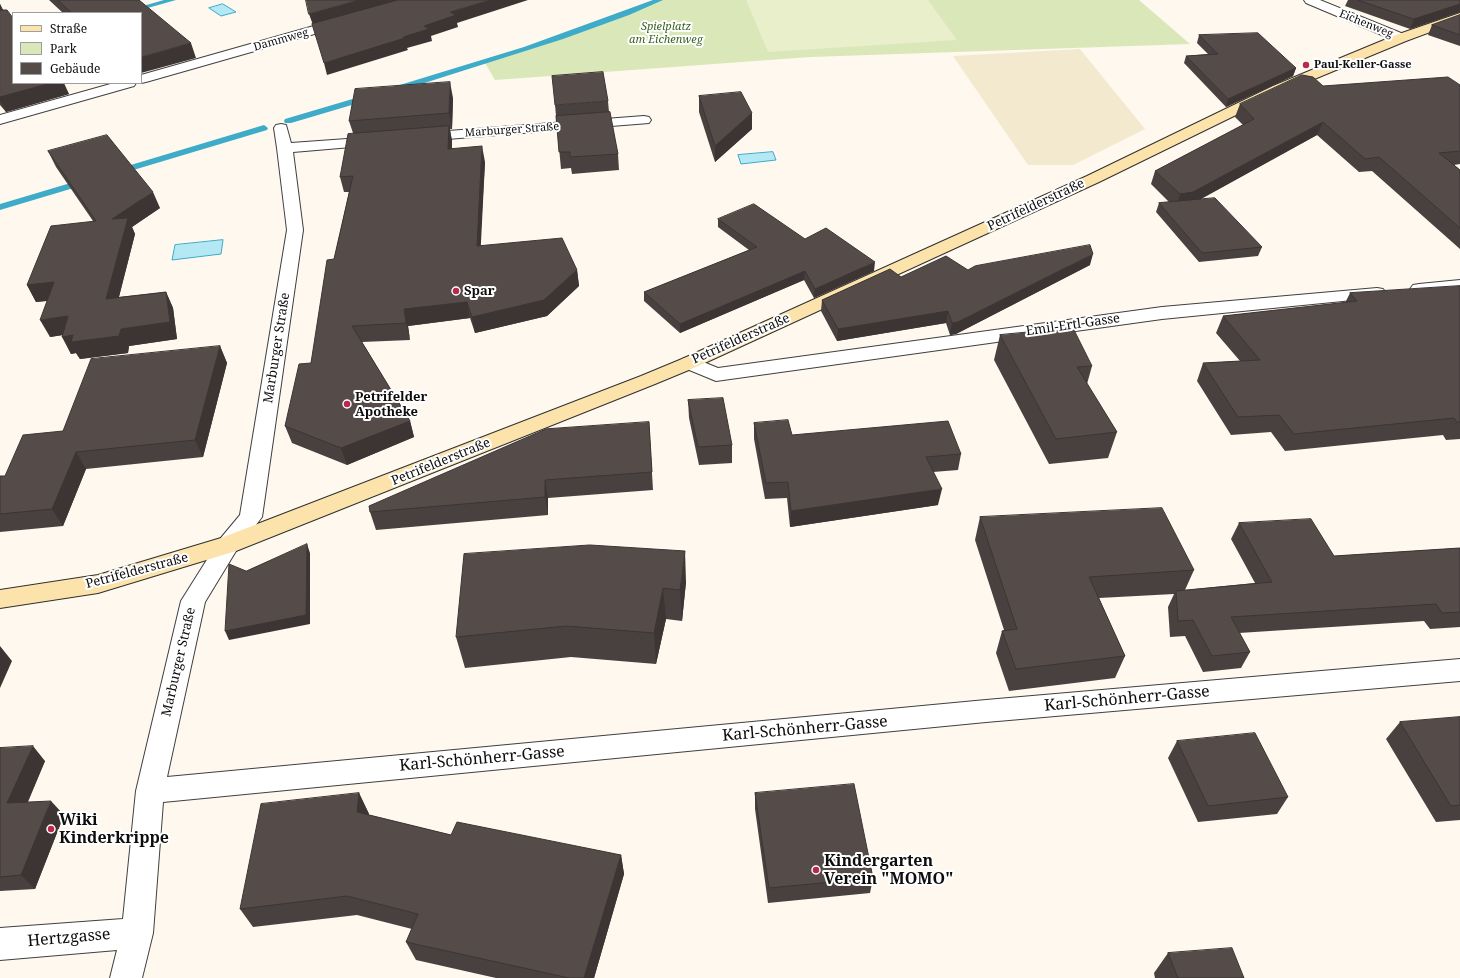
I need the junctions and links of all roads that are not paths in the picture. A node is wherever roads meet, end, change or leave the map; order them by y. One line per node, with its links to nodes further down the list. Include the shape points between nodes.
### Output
1 (1310, 0): 4 (street, Eichenweg)
2 (357, 18): 5 (street, Dammweg)
3 (1460, 18): 4 (main road, Petrifelderstraße)
4 (1401, 38): 6 (main road, Petrifelderstraße)
5 (142, 80)
6 (1295, 82): 8 (street); 16 (main road, Petrifelderstraße, via 1093,179)
7 (126, 84): 9 (street)
8 (1318, 86)
9 (0, 120)
10 (644, 120): 12 (street, Marburger Straße)
11 (281, 128): 14 (street, Marburger Straße)
12 (410, 138)
13 (386, 140): 14 (street)
14 (285, 148): 17 (street, Marburger Straße, via 295,230 251,517)
15 (1460, 285): 16 (street, Emil-Ertl-Gasse, via 1162,313 716,375)
16 (689, 363): 17 (main road, Petrifelderstraße)
17 (228, 545): 18 (main road, Petrifelderstraße, via 98,584); 20 (street, Marburger Straße, via 193,601)
18 (0, 599)
19 (1460, 670): 20 (street, Karl-Schönherr-Gasse, via 978,712)
20 (150, 791): 21 (street, Marburger Straße)
21 (137, 933): 22 (street, Hertzgasse); 23 (street, Marburger Straße)
22 (0, 944)
23 (126, 978)

